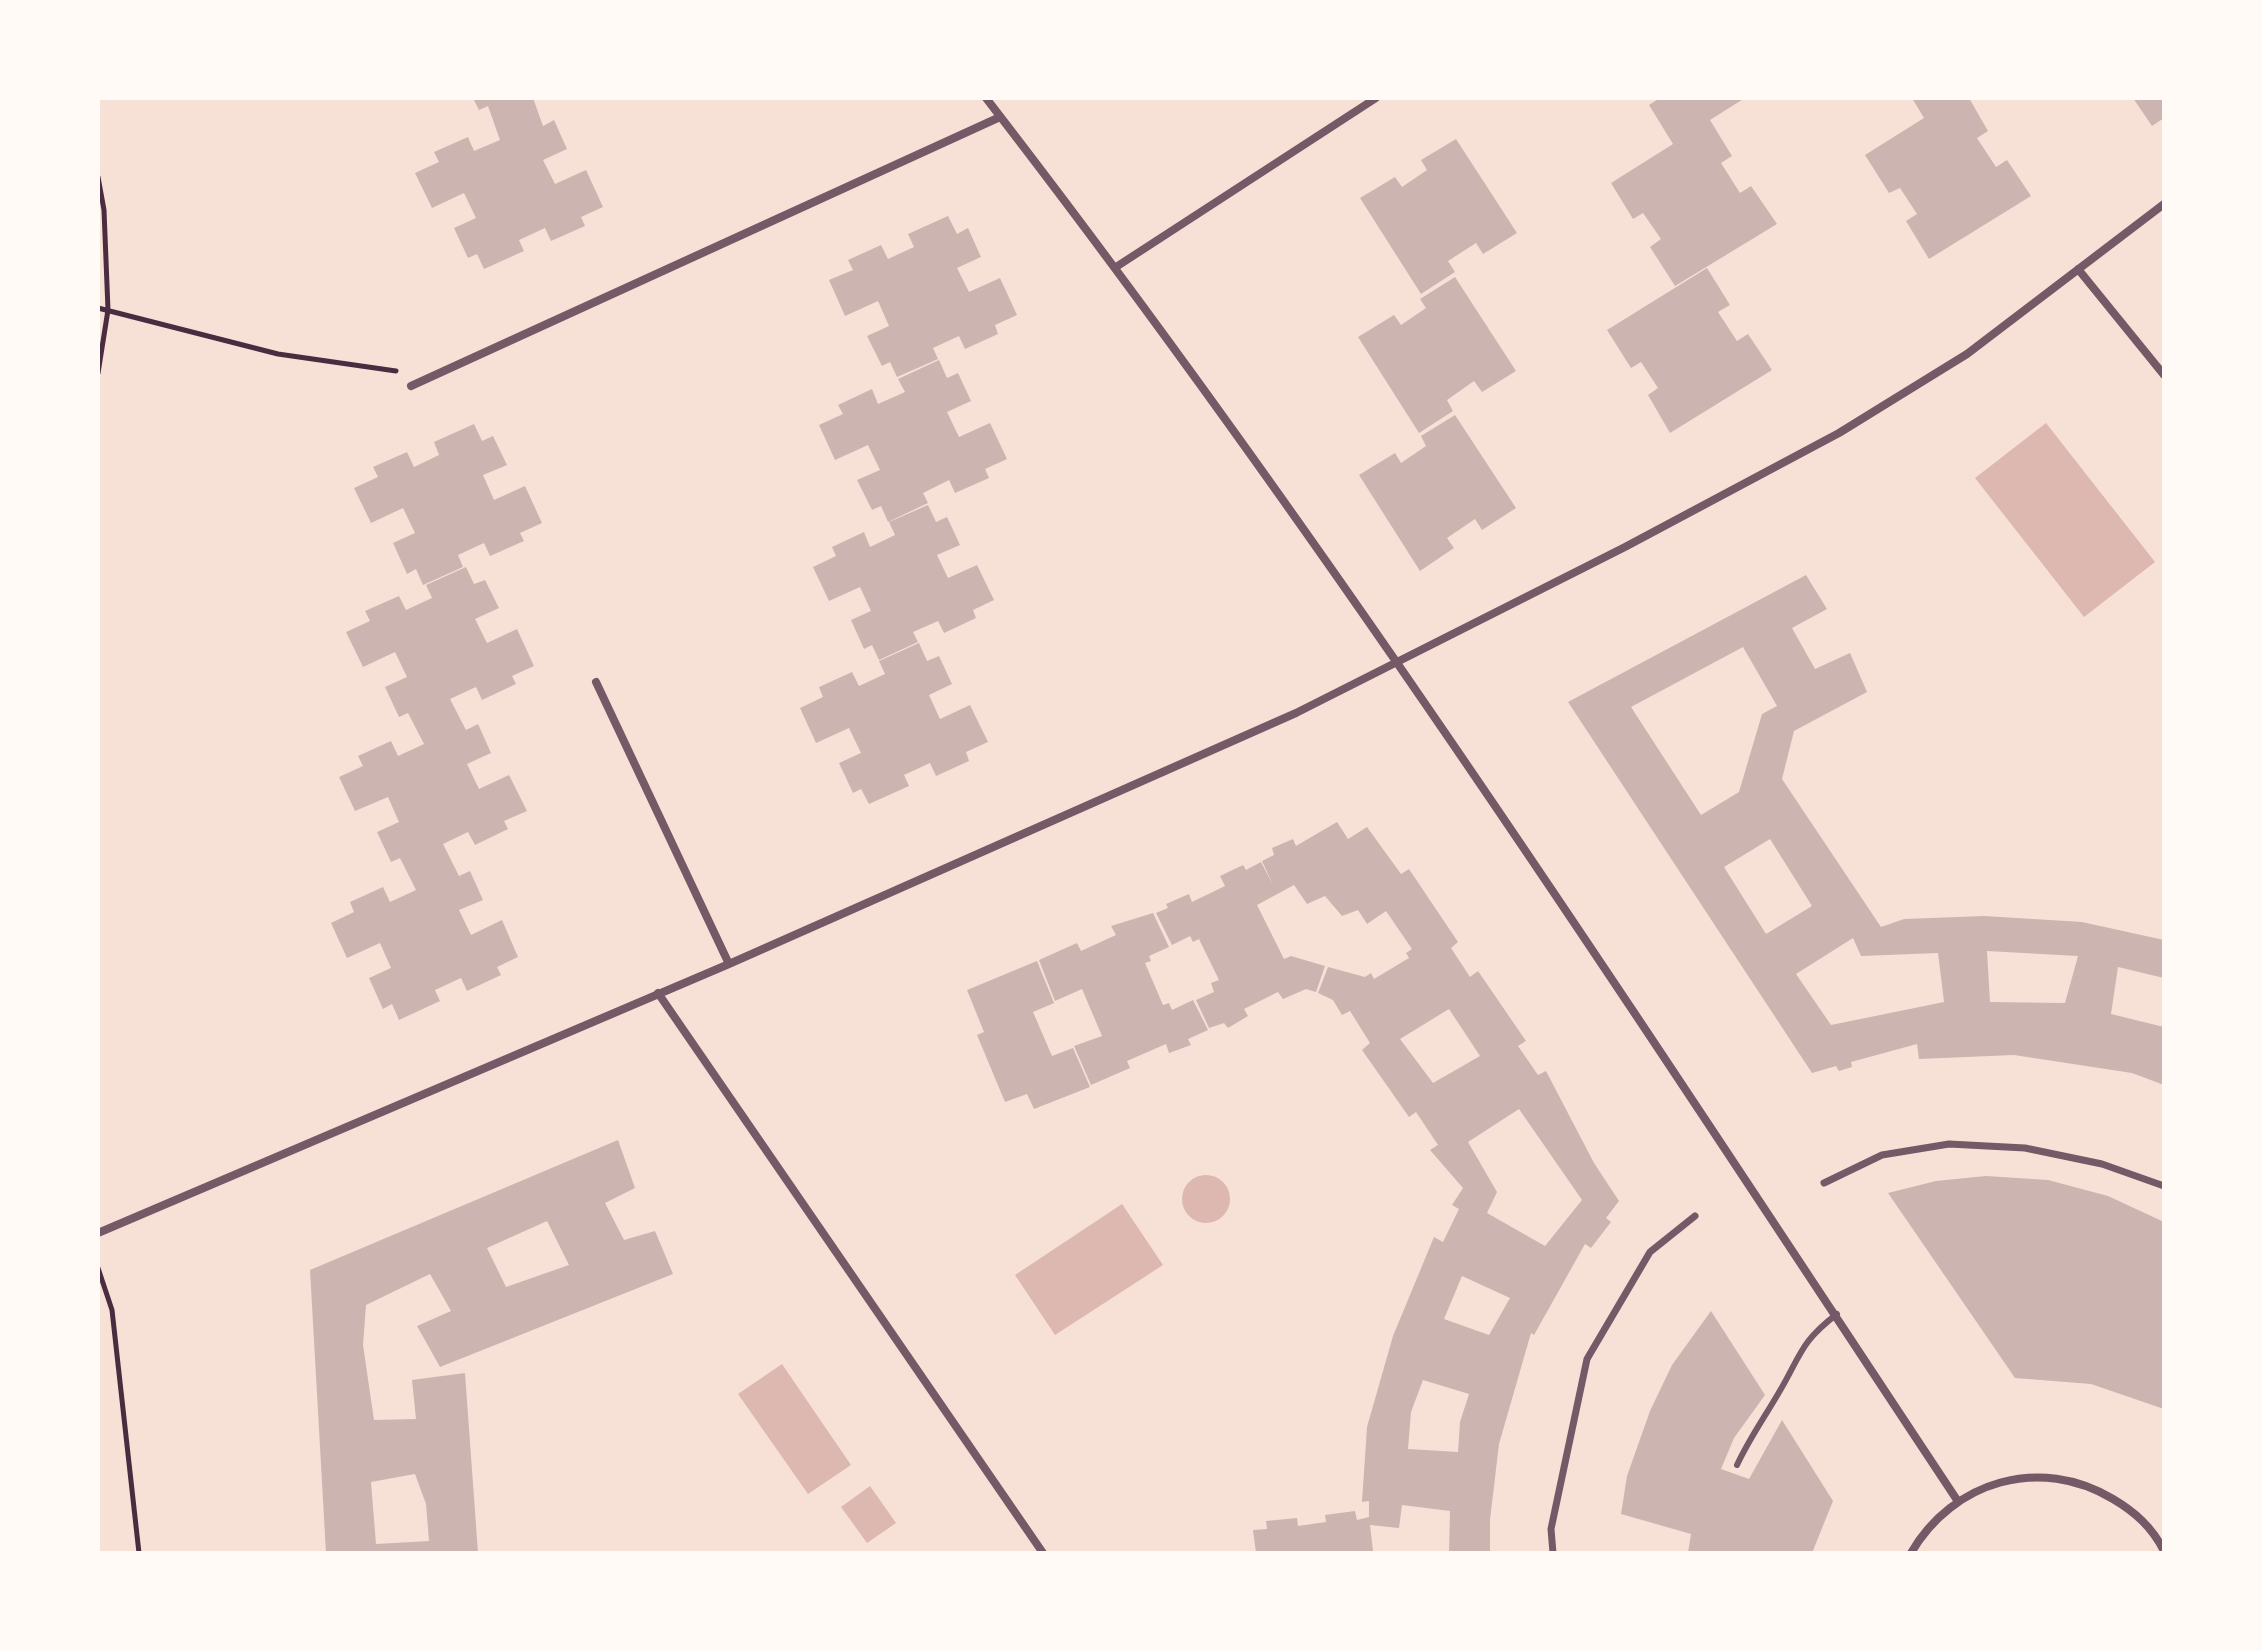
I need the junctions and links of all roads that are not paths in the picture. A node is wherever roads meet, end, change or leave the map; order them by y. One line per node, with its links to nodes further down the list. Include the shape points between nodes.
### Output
1 (986, 98): 3 (street)
2 (1376, 98): 5 (street)
3 (1000, 117): 5 (street); 8 (street)
4 (2164, 204): 6 (street)
5 (1116, 267): 9 (street)
6 (2078, 269): 7 (street); 9 (street, via 1967,354 1839,433)
7 (2164, 375)
8 (411, 386)
9 (1397, 662): 11 (street, via 1296,713); 17 (street)
10 (596, 682): 11 (street)
11 (729, 964): 12 (street)
12 (658, 993): 16 (street); 22 (street)
13 (1824, 1183): 14 (street, via 1882,1155 1949,1144 2025,1148 2102,1164)
14 (2164, 1186)
15 (1695, 1216): 23 (street, via 1650,1252 1587,1359 1551,1529)
16 (98, 1233)
17 (1837, 1314): 18 (lane, via 1799,1350); 19 (street)
18 (1737, 1465)
19 (1957, 1500): 20 (street, via 2000,1480 2045,1475 2089,1485 2136,1513); 24 (street, via 1923,1531)
20 (2161, 1536): 21 (street)
21 (2164, 1551)
22 (1043, 1553)
23 (1553, 1553)
24 (1911, 1553)

